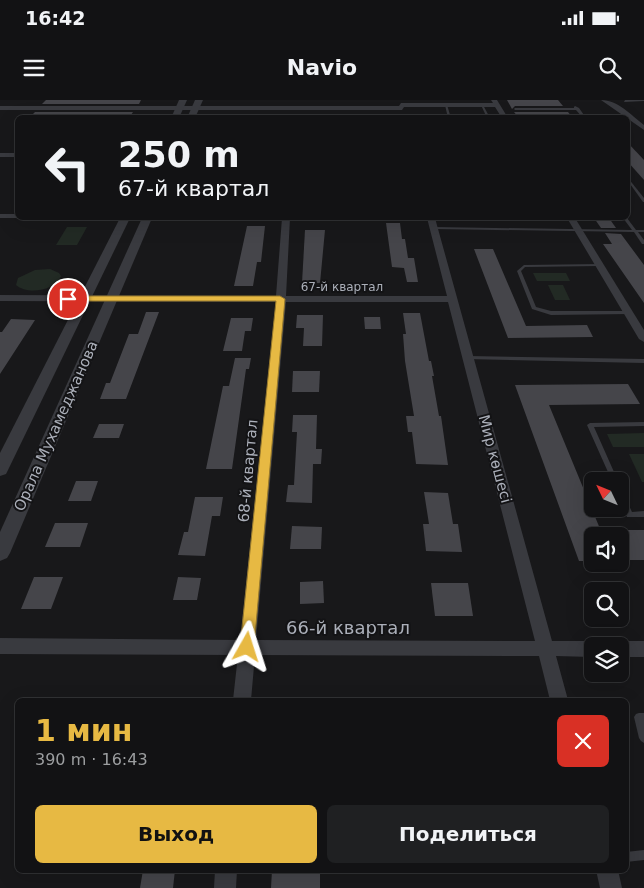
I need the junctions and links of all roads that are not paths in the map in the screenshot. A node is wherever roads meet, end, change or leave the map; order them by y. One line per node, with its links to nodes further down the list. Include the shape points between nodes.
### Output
1 (183, 100): 13 (street)
2 (199, 100): 14 (street)
3 (604, 100): 23 (street)
4 (625, 100): 5 (lane); 11 (street)
5 (644, 100)
6 (496, 103): 8 (street); 21 (street)
7 (401, 104): 10 (street); 14 (street)
8 (482, 105): 10 (street); 20 (lane)
9 (531, 105): 16 (lane, via 572,105)
10 (446, 106): 19 (lane)
11 (631, 106)
12 (0, 108): 13 (street)
13 (179, 109): 14 (street); 17 (street)
14 (195, 109): 18 (street)
15 (515, 109): 16 (lane)
16 (578, 109): 22 (lane)
17 (176, 115)
18 (192, 115)
19 (449, 115)
20 (487, 115)
21 (503, 115)
22 (583, 115)
23 (627, 115)
24 (630, 117): 25 (street)
25 (644, 128)
26 (0, 155): 27 (street)
27 (15, 155)
28 (630, 185): 29 (lane)
29 (644, 201)
30 (0, 216): 31 (street)
31 (15, 216)
32 (124, 220): 44 (street, Орала Мухамеджанова)
33 (146, 220): 45 (street, Орала Мухамеджанова)
34 (286, 220): 46 (street, 68-й квартал)
35 (572, 220): 40 (street)
36 (627, 220): 38 (lane)
37 (432, 223): 40 (lane); 47 (street, Мир көшесі)
38 (635, 231): 39 (lane); 40 (lane); 41 (lane)
39 (644, 231)
40 (579, 232): 42 (street)
41 (644, 243)
42 (599, 265): 48 (street); 48 (lane, via 524,266 519,271 534,308 540,311)
43 (0, 298): 44 (street, 67-й квартал)
44 (85, 299): 45 (street, 67-й квартал); 53 (street, Орала Мухамеджанова)
45 (112, 299): 46 (street, 67-й квартал); 57 (street, Орала Мухамеджанова)
46 (280, 299): 47 (street, 67-й квартал); 59 (street, 68-й квартал)
47 (452, 299): 50 (street, Мир көшесі)
48 (627, 313): 49 (street)
49 (644, 340)
50 (468, 358): 51 (lane); 60 (street, Мир көшесі)
51 (644, 361)
52 (644, 424): 54 (lane, via 590,425)
53 (0, 470)
54 (611, 472)
55 (629, 513): 56 (lane)
56 (644, 514)
57 (0, 553)
58 (0, 646): 59 (street, 66-й квартал)
59 (247, 647): 60 (street, 66-й квартал); 64 (street, 68-й квартал)
60 (545, 648): 61 (street, 66-й квартал); 65 (street, Мир көшесі)
61 (584, 649)
62 (629, 649): 63 (street)
63 (644, 649)
64 (242, 698)
65 (558, 698)
66 (644, 717): 67 (lane, via 639,717)
67 (644, 738)
68 (644, 855): 69 (lane)
69 (629, 857)
70 (226, 873): 72 (street)
71 (608, 873): 73 (street)
72 (224, 888)
73 (611, 888)

